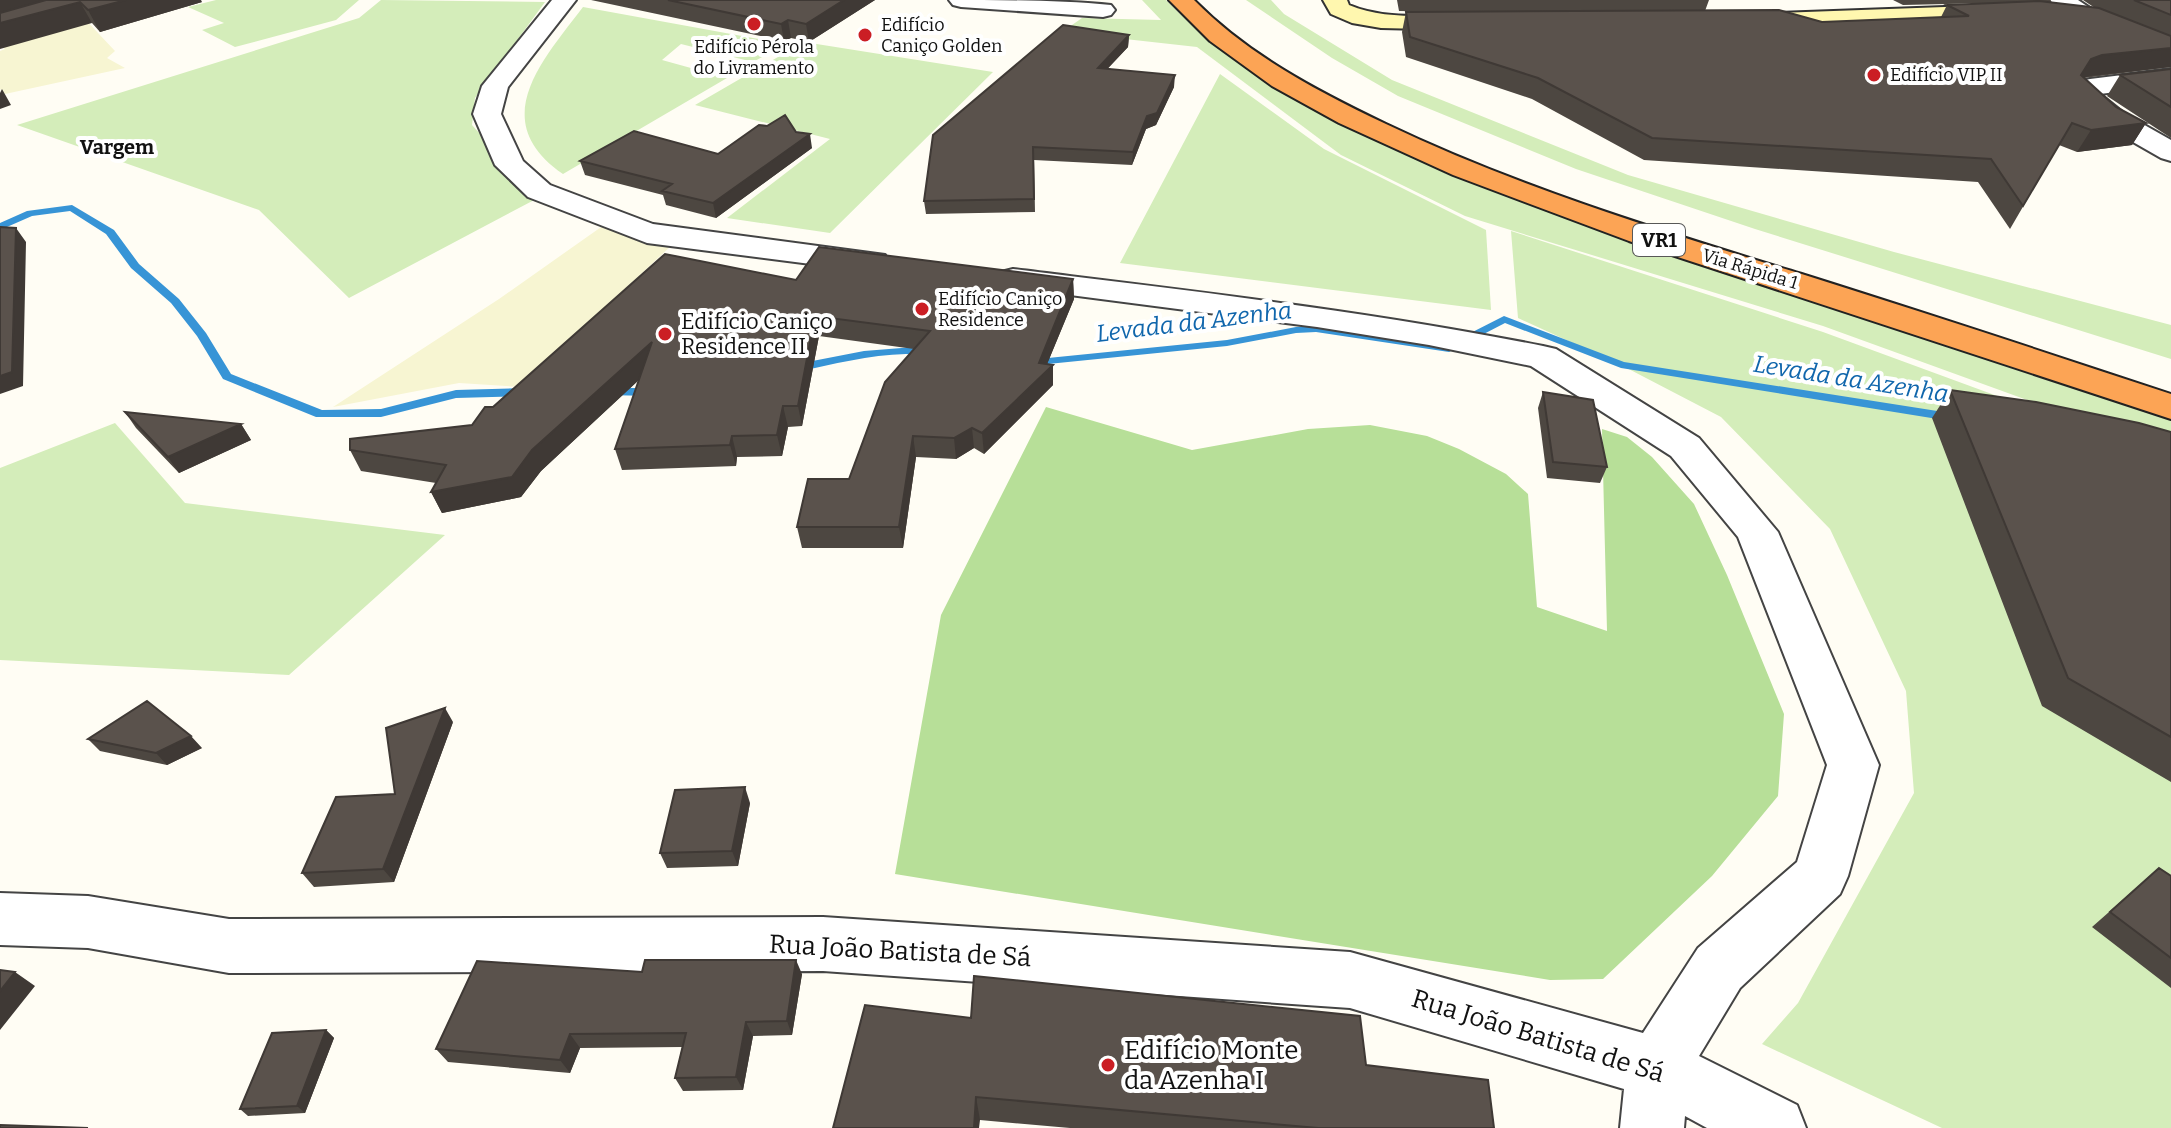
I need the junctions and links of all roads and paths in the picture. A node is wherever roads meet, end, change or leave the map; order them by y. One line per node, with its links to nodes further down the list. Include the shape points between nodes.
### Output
1 (564, 0): 13 (street, via 495,86 487,114 510,165 539,191 647,233)
2 (961, 0): 7 (street)
3 (1181, 0): 16 (highway, Via Rápida 1 / VR1, via 1200,21 1276,77 1448,163 1697,253 1984,342)
4 (1213, 0): 15 (highway, Via Rápida 1 / VR1, via 1226,15 1317,77 1408,126 1480,156 1703,235)
5 (1335, 0): 9 (street, via 1348,14 1381,21)
6 (2044, 8): 8 (street); 10 (street)
7 (1103, 10)
8 (1730, 22)
9 (1488, 23)
10 (2119, 29)
11 (2171, 77): 12 (street, via 2090,87 2084,94 2115,120)
12 (2171, 152)
13 (909, 266)
14 (987, 276): 18 (street, via 1429,334 1543,357 1685,447 1757,532 1853,765 1820,876 1719,968)
15 (2171, 381)
16 (2171, 407)
17 (0, 919): 18 (street, Rua João Batista de Sá, via 88,922 229,946 823,944 1350,980)
18 (1654, 1098): 19 (street, Rua João Batista de Sá)
19 (1774, 1128)

